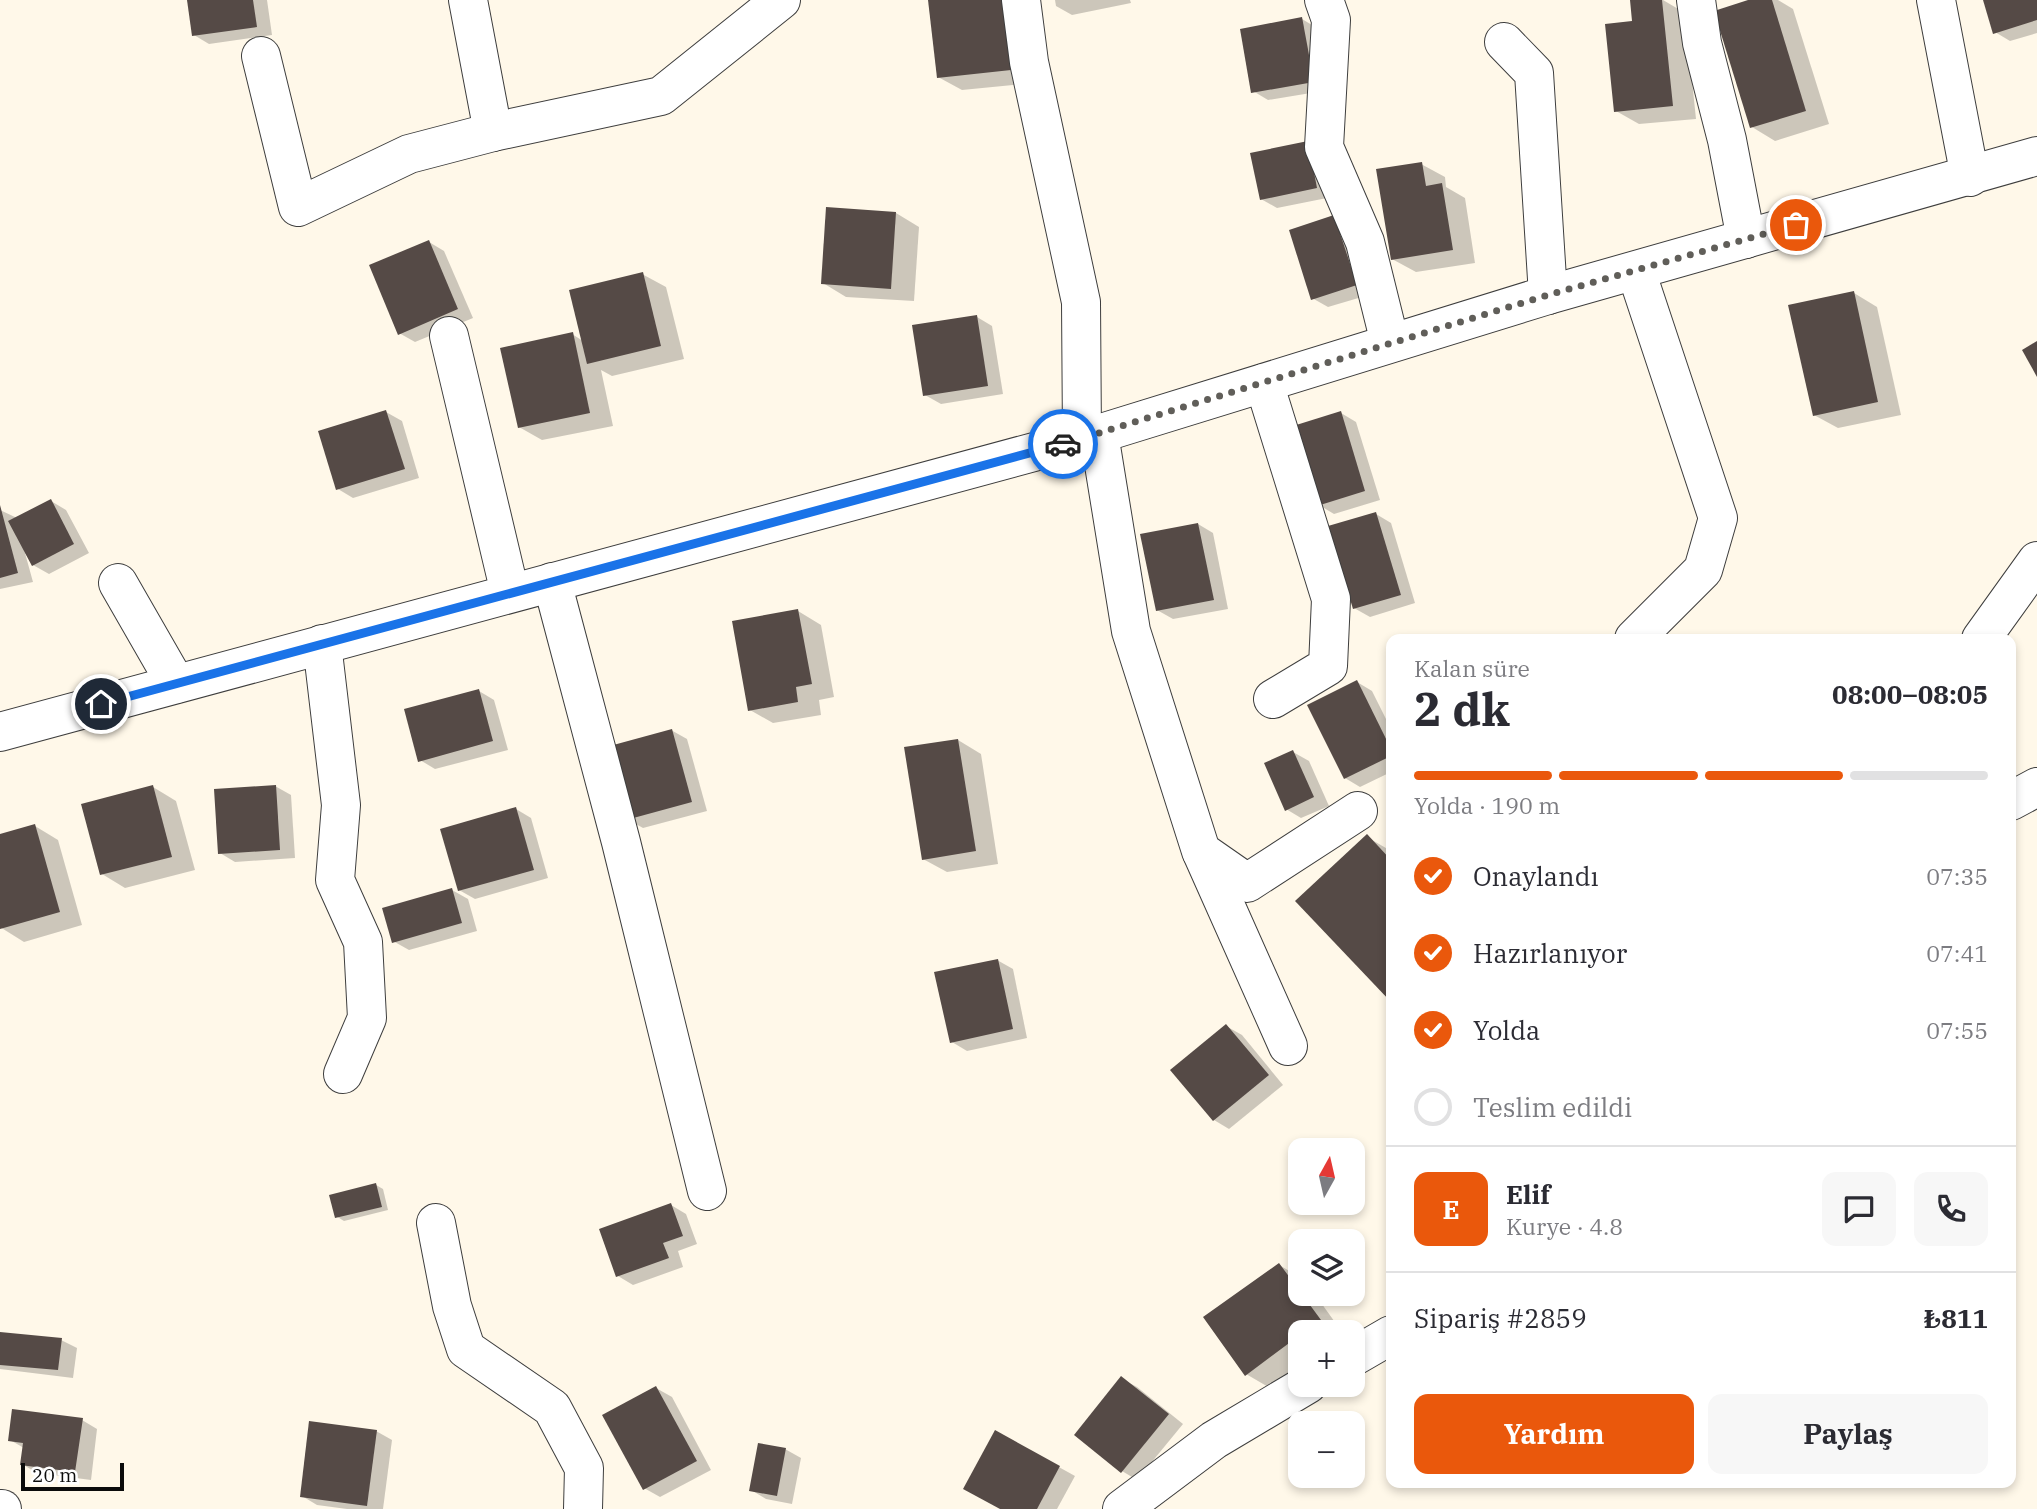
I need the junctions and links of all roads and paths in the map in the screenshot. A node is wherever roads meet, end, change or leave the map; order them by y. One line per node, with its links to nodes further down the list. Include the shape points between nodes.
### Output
1 (468, 0): 9 (street)
2 (781, 0): 9 (street, via 661,96)
3 (1021, 0): 18 (street, via 1029,62 1081,302)
4 (1324, 0): 16 (street, via 1331,20 1324,147 1365,242)
5 (1696, 0): 12 (street)
6 (1936, 0): 11 (street)
7 (1504, 41): 14 (street, via 1534,73)
8 (261, 56): 9 (street, via 298,207 409,154)
9 (493, 132)
10 (2037, 156): 11 (street)
11 (1970, 177): 12 (street)
12 (1746, 239): 13 (street)
13 (1636, 271): 14 (street); 23 (street, via 1718,518 1703,570)
14 (1548, 295): 16 (street)
15 (449, 336): 22 (street)
16 (1390, 343): 17 (street)
17 (1264, 383): 18 (street); 27 (street, via 1331,599 1328,666)
18 (1090, 436): 20 (street); 32 (street, via 1131,631)
19 (2037, 561): 24 (street)
20 (552, 582): 22 (street); 35 (street)
21 (118, 583): 26 (street)
22 (510, 593): 25 (street)
23 (1639, 634)
24 (1985, 634)
25 (322, 644): 26 (street); 34 (street, via 341,805 335,880 363,942 368,1018)
26 (176, 684): 28 (street)
27 (1273, 699)
28 (0, 732)
29 (2037, 787): 30 (street)
30 (2016, 798)
31 (1358, 811): 32 (street, via 1247,883)
32 (1201, 851): 33 (street)
33 (1288, 1046)
34 (343, 1074)
35 (707, 1191)
36 (436, 1223): 41 (street, via 452,1306 466,1349 552,1408 584,1468)
37 (1386, 1338): 38 (street)
38 (1365, 1350)
39 (1288, 1396): 40 (street)
40 (1214, 1440): 42 (street); 43 (street)
41 (583, 1509)
42 (1122, 1509)
43 (1168, 1509)

